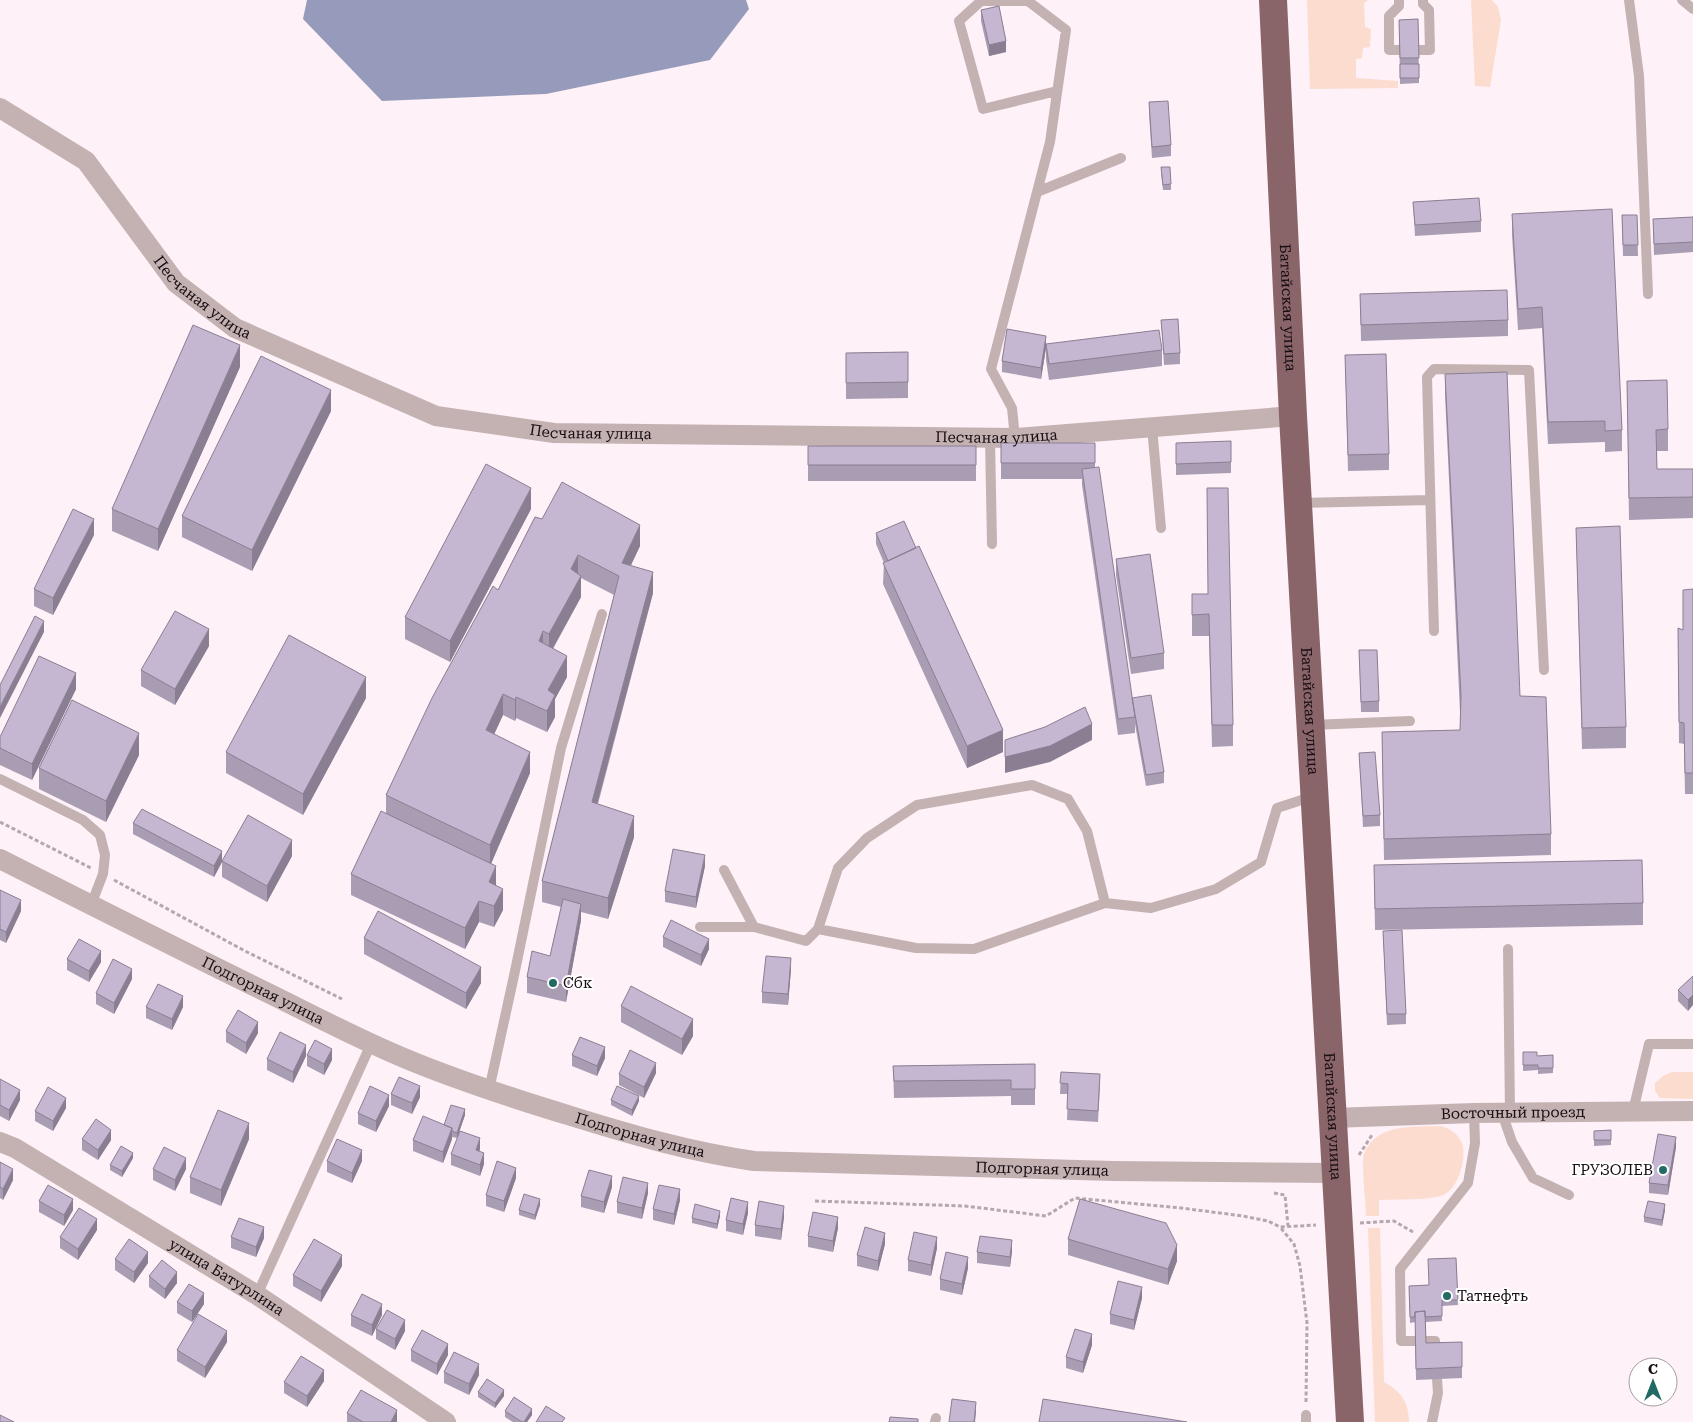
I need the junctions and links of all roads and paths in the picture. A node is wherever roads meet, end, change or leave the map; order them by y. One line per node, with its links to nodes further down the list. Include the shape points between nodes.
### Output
1 (1273, 0): 14 (highway, Батайская улица)
2 (1399, 0): 7 (lane, via 1399,6 1389,16 1390,50)
3 (1423, 0): 8 (lane, via 1429,10 1430,50)
4 (1629, 0): 13 (lane, via 1639,76)
5 (1682, 0): 6 (lane)
6 (1693, 9)
7 (1400, 50)
8 (1418, 50)
9 (1057, 91): 9 (lane, via 1066,30 1028,1 981,1 959,22 983,109); 12 (lane, via 1050,142)
10 (0, 108): 16 (street, Песчаная улица, via 86,161 176,284 235,328 436,416 554,432)
11 (1121, 158): 12 (lane)
12 (1037, 192): 17 (lane, via 991,369 1012,408)
13 (1648, 294)
14 (1293, 416): 15 (street, Песчаная улица); 19 (highway, Батайская улица)
15 (1152, 427): 17 (street, Песчаная улица); 20 (lane)
16 (990, 438): 17 (street, Песчаная улица); 21 (lane)
17 (1015, 438)
18 (1430, 500): 19 (lane); 23 (lane); 24 (lane, via 1427,377 1434,369 1529,370)
19 (1298, 503): 26 (highway, Батайская улица)
20 (1161, 528)
21 (992, 544)
22 (602, 614): 42 (lane, via 561,748)
23 (1434, 631)
24 (1544, 670)
25 (1410, 721): 26 (lane)
26 (1310, 725): 28 (highway, Батайская улица)
27 (0, 779): 32 (lane, via 83,820 100,835 105,855)
28 (1315, 796): 33 (lane, via 1277,808 1261,862 1216,889 1150,908); 48 (highway, Батайская улица)
29 (0, 822): 32 (path)
30 (0, 859): 34 (street, Подгорная улица)
31 (724, 870): 36 (lane)
32 (103, 874): 34 (lane); 39 (path)
33 (1105, 902): 37 (lane, via 974,949 916,948); 37 (lane, via 1087,831 1068,799 1032,785 917,805 867,838 838,868)
34 (91, 905): 40 (street, Подгорная улица)
35 (700, 927): 36 (lane)
36 (754, 927): 37 (lane, via 806,941)
37 (818, 929)
38 (1508, 949): 46 (lane)
39 (342, 999)
40 (371, 1044): 42 (street, Подгорная улица); 54 (lane)
41 (1693, 1044): 44 (lane, via 1649,1044)
42 (489, 1090): 50 (street, Подгорная улица, via 639,1137 713,1155 754,1161 1114,1171)
43 (1693, 1111): 44 (street, Восточный проезд)
44 (1633, 1112): 46 (street, Восточный проезд)
45 (1474, 1113): 46 (street, Восточный проезд); 47 (street, Восточный проезд); 55 (lane, via 1475,1143 1468,1183 1400,1269 1401,1341)
46 (1506, 1113): 51 (lane, via 1512,1142 1533,1178)
47 (1384, 1116): 48 (street, Восточный проезд); 50 (path, via 1384,1127 1371,1137)
48 (1332, 1118): 50 (highway, Батайская улица)
49 (0, 1142): 54 (street, улица Батурлина, via 15,1148)
50 (1348, 1168): 60 (highway, Батайская улица)
51 (1569, 1195)
52 (815, 1201): 53 (path, via 965,1206 1046,1216 1075,1198 1243,1216)
53 (1280, 1227)
54 (257, 1295): 59 (street, улица Батурлина)
55 (1415, 1341)
56 (1426, 1341): 57 (lane, via 1435,1341)
57 (1436, 1353)
58 (1437, 1379): 61 (lane, via 1438,1393)
59 (446, 1422)
60 (1350, 1422)
61 (1432, 1422)

